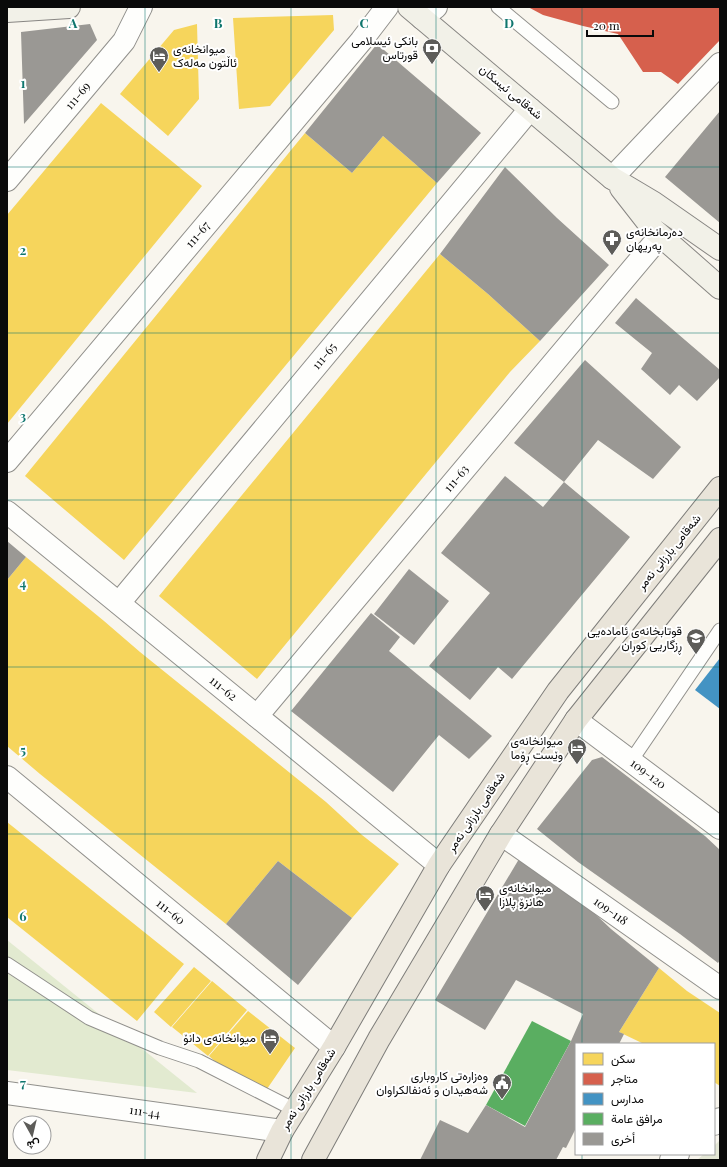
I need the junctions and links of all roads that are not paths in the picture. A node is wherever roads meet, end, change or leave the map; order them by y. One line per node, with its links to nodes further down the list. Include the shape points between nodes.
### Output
1 (69, 7): 5 (main road)
2 (141, 7): 11 (street, 111-69, via 124,41)
3 (387, 7): 15 (street, 111-67)
4 (498, 7): 8 (lane)
5 (7, 10)
6 (422, 11): 9 (main road, شەقامی ئیسکان)
7 (720, 64): 10 (street)
8 (612, 102)
9 (530, 109): 10 (main road, شەقامی ئیسکان); 19 (street, 111-65)
10 (612, 178): 13 (main road, شەقامی ئیسکان, via 654,203); 14 (main road, شەقامی ئیسکان, via 653,229)
11 (7, 180)
12 (656, 241): 21 (street, 111-63)
13 (720, 249)
14 (720, 288)
15 (7, 461)
16 (720, 488): 27 (main road, شەقامی بارزانی نەمر, via 558,691)
17 (7, 512): 19 (street, 111-62)
18 (720, 539): 22 (main road)
19 (119, 603): 21 (street, 111-62)
20 (720, 630): 23 (lane)
21 (257, 716): 27 (street, 111-62)
22 (576, 720): 23 (street, 109-120); 26 (main road)
23 (631, 761): 25 (street, 109-120)
24 (7, 777): 30 (street, 111-60)
25 (720, 828)
26 (501, 834): 29 (street, 109-118); 35 (main road, via 379,1039)
27 (439, 865): 30 (main road, شەقامی بارزانی نەمر)
28 (7, 964): 32 (lane, via 89,1018 160,1048 199,1061)
29 (720, 988)
30 (334, 1046): 32 (main road, شەقامی بارزانی نەمر)
31 (7, 1092): 33 (street, 111-44)
32 (295, 1110): 33 (main road, شەقامی بارزانی نەمر)
33 (282, 1131): 34 (main road, شەقامی بارزانی نەمر)
34 (268, 1160)
35 (313, 1160)

